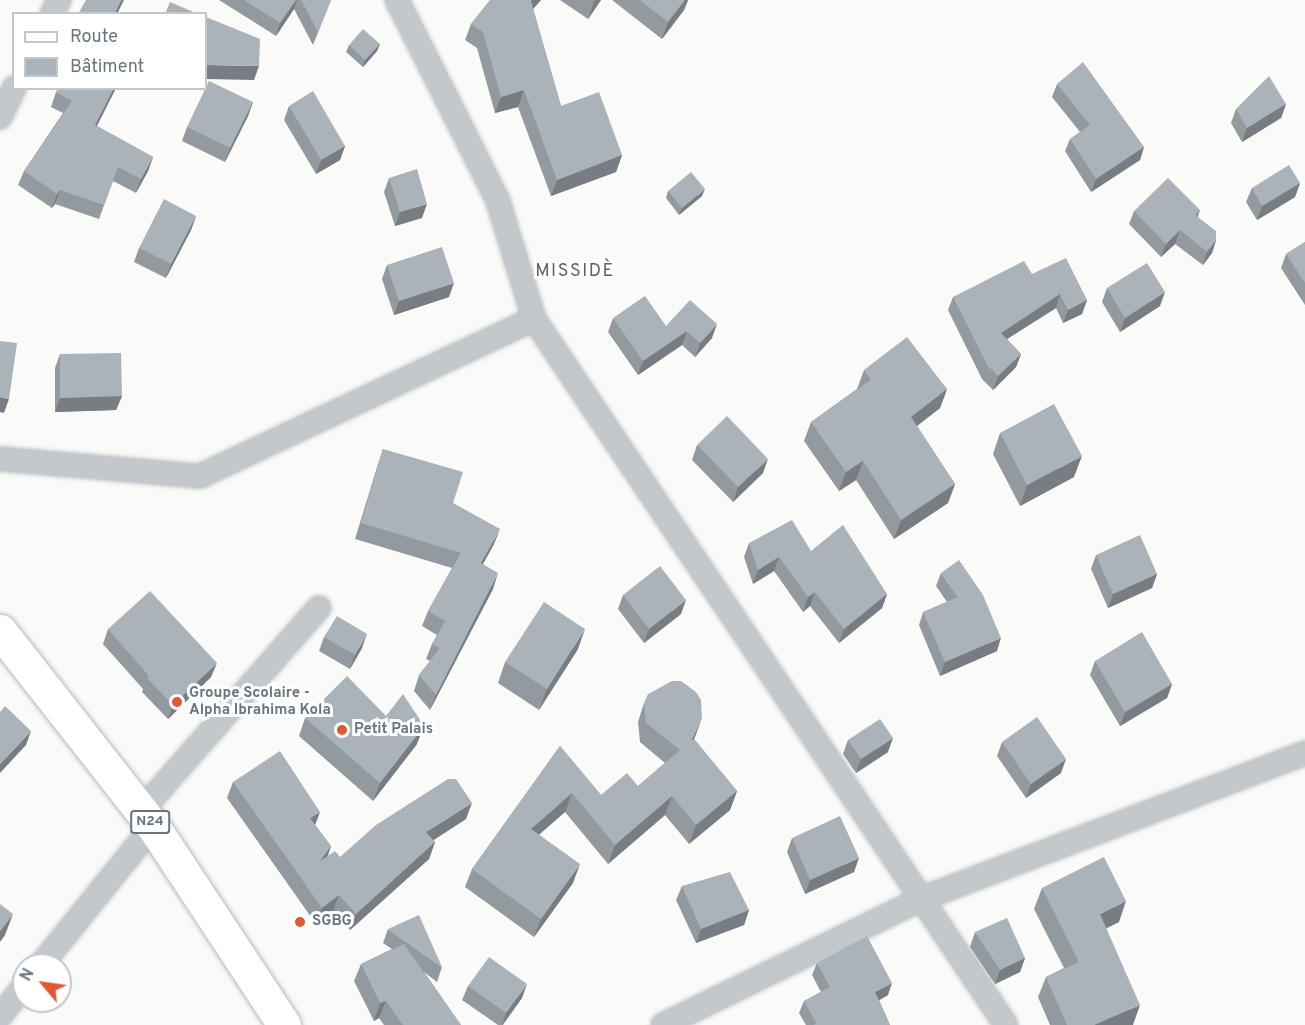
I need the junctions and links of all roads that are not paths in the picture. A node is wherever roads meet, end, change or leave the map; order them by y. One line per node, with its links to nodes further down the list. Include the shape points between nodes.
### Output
1 (397, 0): 4 (street, via 498,201)
2 (13, 90): 3 (street)
3 (0, 117)
4 (534, 320): 5 (street, via 200,476); 10 (street)
5 (0, 459)
6 (319, 608): 9 (street)
7 (4, 644): 9 (main road, N24)
8 (1305, 753): 10 (street)
9 (147, 818): 11 (street); 14 (main road, N24)
10 (921, 898): 15 (street); 16 (street)
11 (50, 953)
12 (12, 1001): 13 (street)
13 (0, 1016)
14 (284, 1025)
15 (663, 1025)
16 (1006, 1025)

